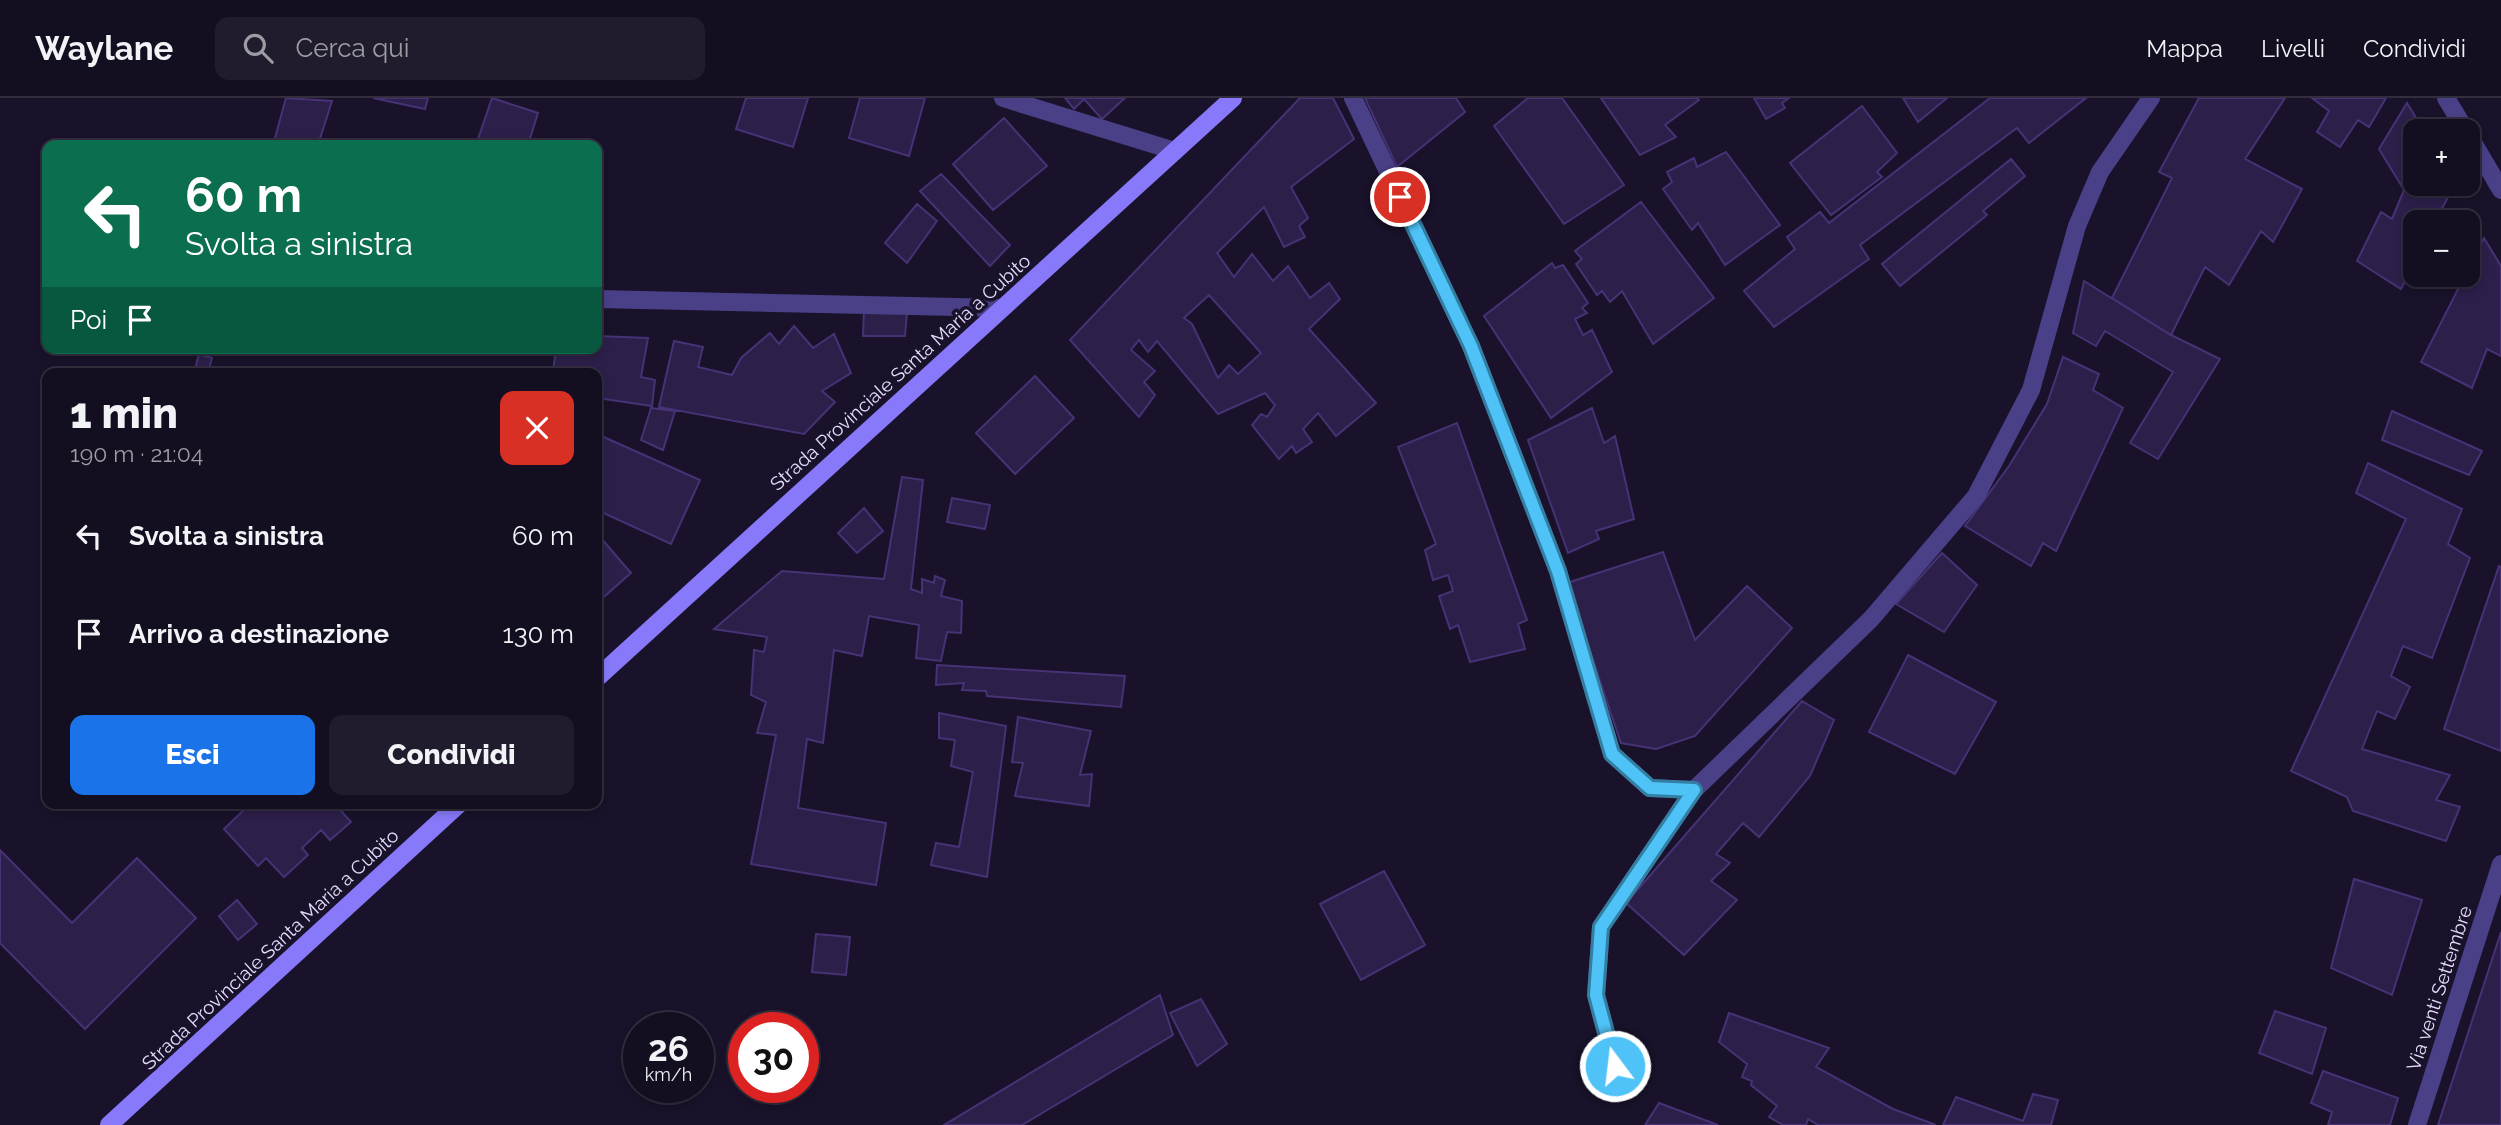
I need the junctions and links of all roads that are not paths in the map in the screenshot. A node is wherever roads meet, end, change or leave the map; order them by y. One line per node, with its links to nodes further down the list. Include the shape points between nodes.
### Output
1 (1003, 98): 7 (street)
2 (1233, 98): 7 (main road, Strada Provinciale Santa Maria a Cubito)
3 (1353, 98): 13 (street, via 1471,346 1558,571 1612,754 1650,788)
4 (2151, 98): 13 (street, via 2100,172 2077,226 2031,390 1976,496 1871,619)
5 (2446, 98): 6 (street)
6 (2459, 119)
7 (1175, 151): 11 (main road, Strada Provinciale Santa Maria a Cubito)
8 (2480, 155): 9 (street)
9 (2501, 190)
10 (602, 299): 11 (street)
11 (1002, 308): 12 (main road, Strada Provinciale Santa Maria a Cubito)
12 (602, 673)
13 (1694, 790): 16 (street, via 1601,927 1596,995)
14 (453, 809): 17 (main road, Strada Provinciale Santa Maria a Cubito)
15 (2501, 864): 18 (street, Via venti Settembre)
16 (1621, 1090)
17 (109, 1125)
18 (2417, 1125)

